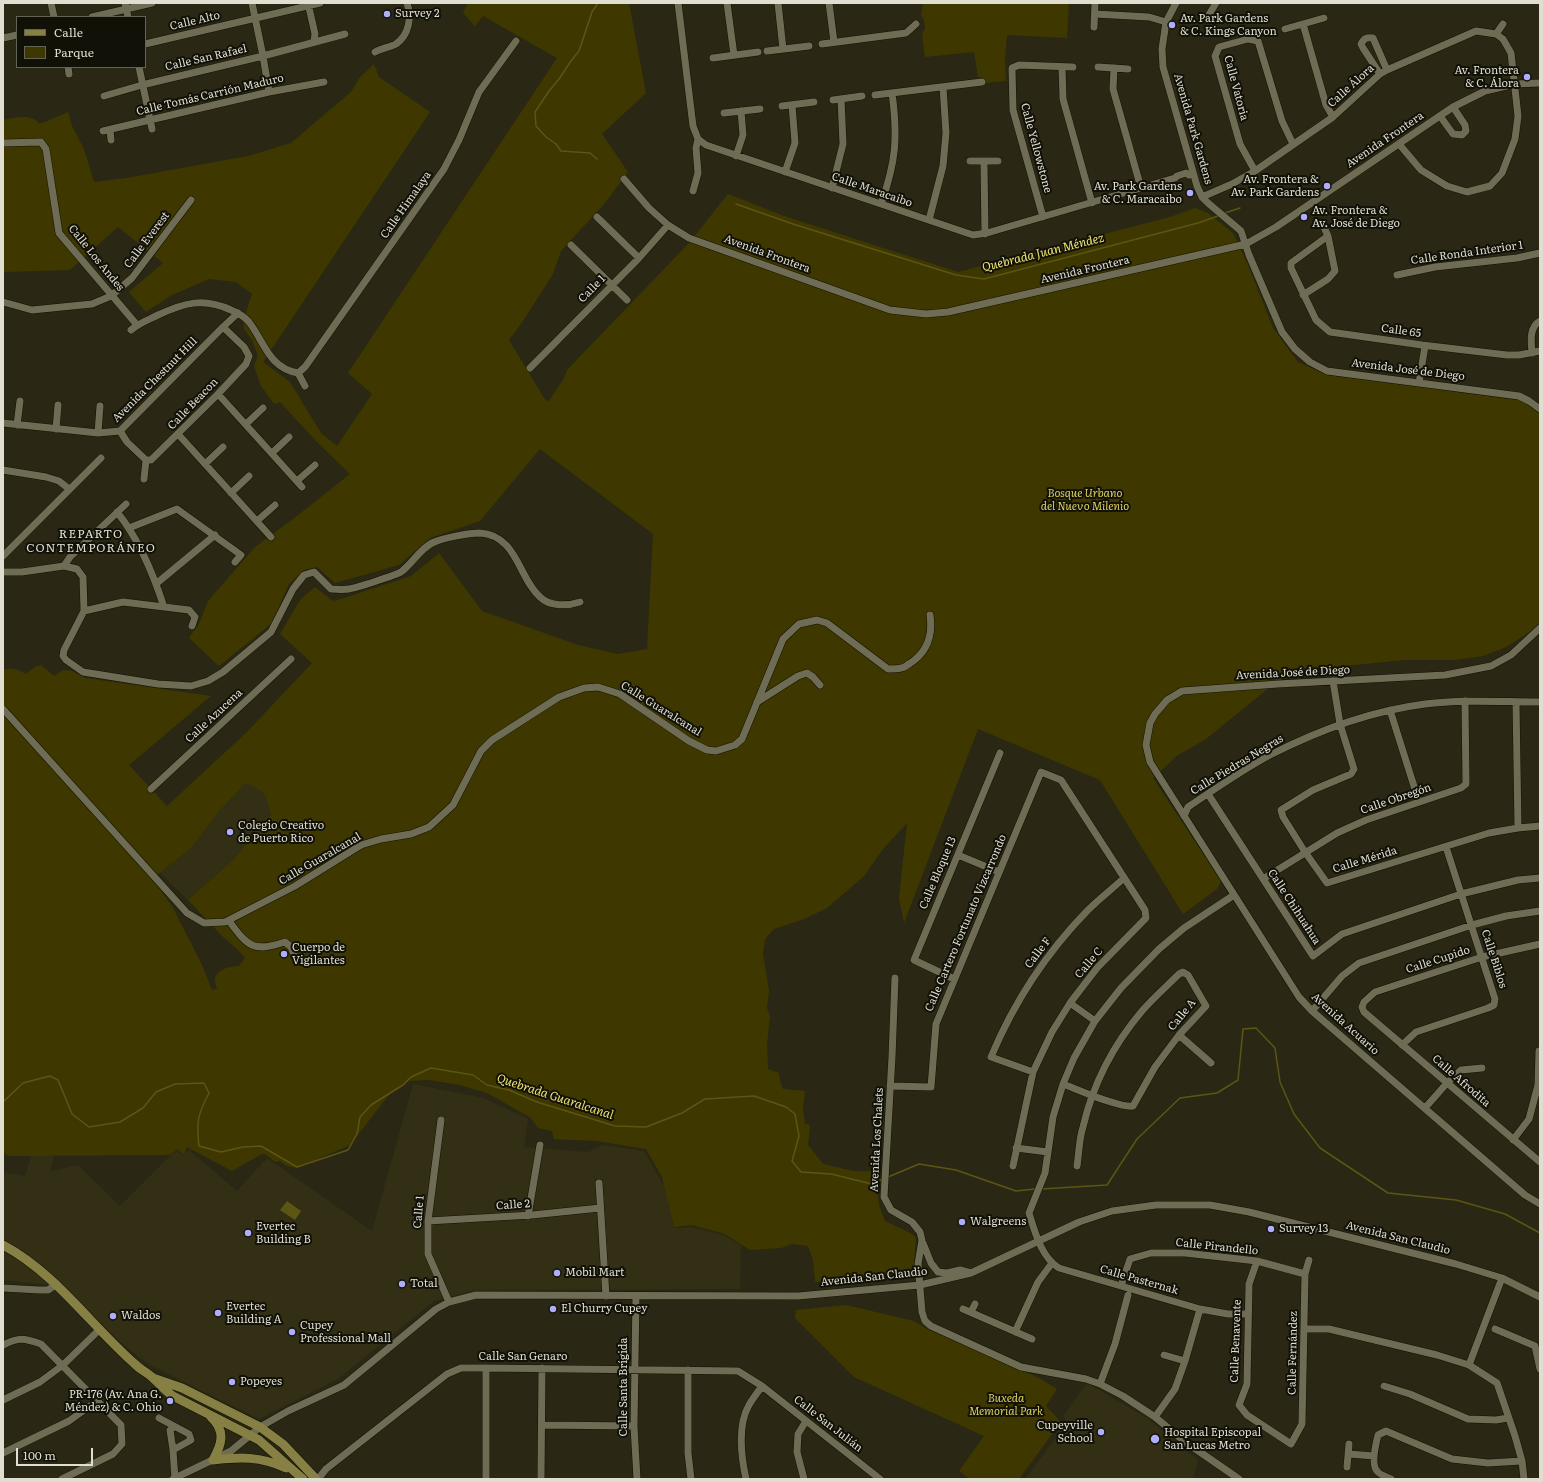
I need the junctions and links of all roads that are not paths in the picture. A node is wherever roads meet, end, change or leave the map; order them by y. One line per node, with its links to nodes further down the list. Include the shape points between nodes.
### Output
1 (51, 3): 16 (street)
2 (152, 3): 14 (street)
3 (252, 3): 19 (street)
4 (320, 3): 13 (street, Calle Alto)
5 (407, 3): 40 (street, via 409,22 404,34 396,44)
6 (678, 3): 75 (street, via 693,126)
7 (728, 3): 42 (street)
8 (778, 3): 38 (street)
9 (829, 3): 34 (street)
10 (1095, 3): 15 (street)
11 (1176, 3): 22 (street, Avenida Park Gardens)
12 (1216, 3): 20 (street)
13 (308, 5): 19 (street, Calle Alto); 32 (street, via 315,34)
14 (125, 6): 17 (street); 18 (street)
15 (1095, 14): 22 (street, via 1150,17); 26 (street)
16 (54, 16)
17 (95, 16)
18 (128, 16)
19 (255, 18): 35 (street, Calle Alto); 43 (street)
20 (1207, 18)
21 (1324, 18): 24 (street)
22 (1166, 22): 86 (street, Avenida Park Gardens, via 1162,49 1163,67)
23 (916, 24): 34 (street, via 906,33)
24 (1303, 24): 27 (street); 72 (street, via 1326,105)
25 (1503, 24): 30 (street)
26 (1094, 27)
27 (1285, 29)
28 (16, 34): 31 (street)
29 (345, 34): 32 (street, Calle San Rafael)
30 (1496, 34): 51 (street, Calle Álora, via 1476,31); 57 (street, via 1503,38 1511,53)
31 (3, 38)
32 (314, 41): 43 (street, Calle San Rafael)
33 (516, 41): 119 (street, Calle Himalaya, via 479,92 444,169 305,367)
34 (834, 42): 36 (street)
35 (146, 44)
36 (822, 44)
37 (809, 46): 38 (street)
38 (784, 49): 39 (street)
39 (767, 51)
40 (376, 52)
41 (758, 52): 42 (street)
42 (734, 55): 44 (street)
43 (263, 56): 56 (street, Calle San Rafael); 59 (street)
44 (713, 58)
45 (1062, 66): 46 (street); 93 (street, via 1063,99); 96 (street, Calle Yellowstone, via 1019,64 1012,68 1013,110)
46 (1073, 67)
47 (138, 68): 56 (street)
48 (1098, 68): 49 (street)
49 (1114, 68): 50 (street); 89 (street, via 1113,89)
50 (1128, 69)
51 (1387, 70): 52 (street, Calle Álora); 52 (street, via 1373,38 1364,39 1361,44)
52 (1380, 74): 72 (street, Calle Álora)
53 (324, 82): 59 (street, Calle Tomás Carrión Maduro)
54 (982, 82): 58 (street)
55 (1540, 83): 57 (street, Avenida Frontera)
56 (142, 84): 62 (street, Calle San Rafael); 73 (street)
57 (1515, 84): 67 (street, Avenida Frontera, via 1485,90); 79 (street, via 1518,116 1515,139 1502,173 1490,186 1467,192 1447,186 1421,170)
58 (943, 87): 60 (street); 97 (street, via 946,133 943,166)
59 (269, 92): 73 (street, Calle Tomás Carrión Maduro)
60 (892, 93): 61 (street); 94 (street, via 896,149)
61 (874, 95)
62 (104, 96)
63 (862, 96): 88 (street, via 837,99 843,144)
64 (814, 102): 65 (street)
65 (792, 105): 66 (street); 85 (street, via 795,143)
66 (782, 106)
67 (1454, 107): 71 (street, Avenida Frontera); 71 (street, via 1465,125 1466,131 1462,135 1453,134)
68 (760, 109): 69 (street)
69 (741, 111): 70 (street); 80 (street, via 743,135)
70 (724, 113)
71 (1440, 116): 79 (street, Avenida Frontera)
72 (1333, 117): 78 (street, Calle Álora)
73 (150, 121): 74 (street); 76 (street, Calle Tomás Carrión Maduro, via 106,131)
74 (152, 128)
75 (698, 139): 80 (street, Calle Maracaibo, via 706,145); 90 (street, via 698,173)
76 (111, 140)
77 (3, 143): 109 (street, Calle Los Andes, via 41,142 46,149 59,233)
78 (1293, 144): 84 (street, Calle Álora); 84 (street, Calle Vatoria, via 1282,121 1258,40 1248,39 1219,47 1215,56 1240,144)
79 (1399, 144): 102 (street, Avenida Frontera, via 1276,227)
80 (736, 156): 85 (street, Calle Maracaibo)
81 (970, 161): 83 (street)
82 (998, 161): 83 (street)
83 (984, 162): 100 (street)
84 (1255, 171): 91 (street, Calle Álora)
85 (786, 172): 88 (street, Calle Maracaibo)
86 (1191, 174): 89 (street, Calle Maracaibo); 91 (street, Avenida Park Gardens)
87 (624, 179): 99 (street, Avenida Frontera)
88 (832, 188): 94 (street, Calle Maracaibo)
89 (1141, 188): 93 (street, Calle Maracaibo)
90 (693, 191)
91 (1202, 197): 102 (street, Avenida Park Gardens, via 1241,231)
92 (191, 200): 109 (street, Calle Everest, via 132,278)
93 (1092, 203): 96 (street, Calle Maracaibo)
94 (881, 204): 97 (street, Calle Maracaibo)
95 (597, 217): 105 (street)
96 (1043, 217): 100 (street, Calle Maracaibo)
97 (929, 220): 100 (street, Calle Maracaibo, via 973,235)
98 (1322, 223): 101 (street)
99 (668, 225): 102 (street, Avenida Frontera, via 689,238 890,310 926,314 948,312); 105 (street, Calle 1)
100 (985, 234)
101 (1328, 236): 108 (street, via 1335,271 1328,279); 108 (street, Calle 65, via 1291,263)
102 (1246, 244): 120 (street, Avenida José de Diego, via 1282,332 1295,349 1310,362 1327,371)
103 (571, 245): 107 (street)
104 (1540, 253): 106 (street, Calle Ronda Interior 1, via 1435,267)
105 (639, 258): 107 (street, Calle 1)
106 (1397, 275)
107 (611, 285): 110 (street); 118 (street, Calle 1)
108 (1303, 295): 115 (street, Calle 65, via 1316,320 1330,332)
109 (111, 296): 111 (street, Calle Everest, via 92,304 32,310); 112 (street, Calle Los Andes, via 134,327 176,307 194,302 218,304)
110 (627, 300)
111 (3, 302)
112 (238, 313): 114 (street, Avenida Chestnut Hill); 119 (street, Calle Los Andes, via 248,321 274,362 290,372)
113 (1540, 321): 117 (street, via 1532,330)
114 (223, 327): 122 (street, Calle Beacon, via 244,347 249,356 246,364); 132 (street, Avenida Chestnut Hill)
115 (1425, 346): 117 (street, Calle 65, via 1507,355); 120 (street)
116 (1540, 351): 117 (street, Calle 65)
117 (1532, 353)
118 (530, 368)
119 (298, 373): 121 (street)
120 (1419, 383): 127 (street, Avenida José de Diego, via 1519,396)
121 (305, 386)
122 (218, 394): 129 (street); 134 (street, Calle Beacon)
123 (20, 401): 130 (street)
124 (58, 405): 131 (street)
125 (100, 406): 133 (street)
126 (263, 408): 129 (street)
127 (1540, 409)
128 (3, 423): 130 (street, Avenida Chestnut Hill)
129 (246, 424): 137 (street)
130 (17, 425): 131 (street, Avenida Chestnut Hill)
131 (56, 429): 133 (street, Avenida Chestnut Hill)
132 (120, 431): 133 (street, Avenida Chestnut Hill); 139 (street, via 127,442)
133 (98, 433)
134 (178, 434): 139 (street, Calle Beacon, via 156,456); 140 (street)
135 (289, 437): 137 (street)
136 (223, 447): 140 (street)
137 (272, 453): 141 (street, via 300,484)
138 (101, 458): 145 (street)
139 (146, 460): 144 (street)
140 (205, 464): 146 (street)
141 (315, 465)
142 (3, 470): 145 (street, via 46,477 59,481)
143 (249, 476): 146 (street)
144 (144, 479)
145 (69, 489): 154 (street)
146 (231, 493): 150 (street)
147 (126, 504): 149 (street)
148 (275, 505): 150 (street)
149 (117, 512): 151 (street); 156 (street, via 70,557)
150 (257, 521): 153 (street)
151 (129, 528): 152 (street, via 177,509); 158 (street)
152 (215, 535): 155 (street, via 241,555); 158 (street)
153 (270, 537)
154 (3, 556)
155 (235, 562)
156 (64, 566): 157 (street); 161 (street, via 77,569 83,578)
157 (3, 572)
158 (157, 583): 160 (street)
159 (580, 602): 161 (street, via 560,605 540,598 513,554 497,538 480,533 459,535 432,543 400,572 350,589 331,589 314,572 304,575 292,589 271,632 223,672 208,681 191,686 158,684 78,670 63,656)
160 (164, 607): 161 (street, via 124,602); 163 (street, via 188,610 195,617)
161 (84, 611)
162 (930, 615): 168 (street, Calle Guaralcanal, via 932,629 924,651 901,668 888,669 828,623 817,620 799,624 783,639)
163 (192, 626)
164 (1540, 628): 166 (street, Avenida José de Diego, via 1511,656 1491,666 1445,675)
165 (287, 660): 176 (street, Calle Azucena)
166 (1333, 681): 174 (street); 180 (street, Avenida José de Diego, via 1182,691 1167,700 1154,714 1146,745 1150,762)
167 (820, 685): 168 (street, via 808,673 798,676)
168 (757, 702): 193 (street, Calle Guaralcanal, via 742,738 735,745 716,751 707,750 689,741 620,694 598,687 584,688 560,697 492,740 481,751 453,805 429,827 411,834 361,845 295,886)
169 (1465, 702): 170 (street, Calle Piedras Negras); 173 (street, Calle Piedras Negras, via 1426,704); 179 (street, Calle Obregón, via 1466,784)
170 (1516, 702): 171 (street, Calle Piedras Negras); 182 (street)
171 (1540, 702)
172 (3, 709): 193 (street, Calle Guaralcanal, via 187,913 204,923)
173 (1390, 710): 174 (street, Calle Piedras Negras); 179 (street)
174 (1340, 724): 177 (street, Calle Piedras Negras, via 1269,756); 184 (street, via 1354,769 1351,774 1313,790 1281,810)
175 (1000, 753): 185 (street, Calle Bloque 13)
176 (151, 789)
177 (1208, 794): 180 (street, Calle Piedras Negras, via 1188,807); 189 (street, Calle Chihuahua)
178 (1071, 795): 186 (street, Calle Cartero Fortunato Vizcarrondo, via 1061,780 1041,772); 187 (street, Calle C)
179 (1419, 802): 184 (street, Calle Obregón, via 1366,820)
180 (1184, 816): 191 (street, Avenida Acuario)
181 (1540, 826): 182 (street)
182 (1518, 828): 183 (street, via 1489,833)
183 (1446, 847): 184 (street, Calle Mérida, via 1328,883); 190 (street, Calle Biblos)
184 (1305, 852): 189 (street, Calle Obregón)
185 (958, 855): 186 (street); 200 (street, Calle Bloque 13, via 914,960)
186 (999, 872): 200 (street, Calle Cartero Fortunato Vizcarrondo)
187 (1124, 878): 201 (street, Calle C, via 1145,910 1146,918 1097,968); 210 (street, Calle F, via 1088,910 1059,942 1023,991 1003,1027 991,1056)
188 (1540, 878): 190 (street, via 1518,880)
189 (1263, 879): 190 (street, Calle Chihuahua, via 1313,956 1342,934)
190 (1461, 894): 194 (street, Calle Biblos)
191 (1234, 895): 202 (street, Avenida Acuario, via 1299,997); 204 (street, via 1184,928 1159,950 1121,988)
192 (1540, 911): 194 (street, via 1506,916)
193 (228, 921): 197 (street, via 243,940 252,946 271,947 285,942)
194 (1472, 926): 198 (street, Calle Biblos); 202 (street, via 1359,963 1342,976)
195 (1540, 944): 196 (street); 198 (street, Calle Cupido)
196 (1540, 947)
197 (294, 954)
198 (1482, 957): 203 (street, Calle Cupido, via 1375,992 1364,1002 1362,1008); 206 (street, Calle Biblos, via 1496,999 1494,1005 1416,1032)
199 (895, 978): 213 (street, Avenida Los Chalets)
200 (954, 979): 213 (street, Calle Cartero Fortunato Vizcarrondo, via 936,1024 931,1087)
201 (1070, 1003): 204 (street); 210 (street, Calle C, via 1052,1032)
202 (1312, 1011): 215 (street, Avenida Acuario)
203 (1369, 1016): 206 (street, Calle Afrodita)
204 (1095, 1022): 211 (street, via 1074,1058)
205 (1179, 1035): 208 (street); 214 (street, Calle A, via 1156,1066 1134,1106 1127,1107); 214 (street, Calle A, via 1206,1006 1188,975 1183,972 1143,1010 1124,1035 1104,1066)
206 (1402, 1045): 212 (street, Calle Afrodita)
207 (1540, 1051): 217 (street, via 1538,1086 1529,1119)
208 (1211, 1063)
209 (1482, 1068): 212 (street, via 1461,1070)
210 (1033, 1072): 219 (street, Calle C)
211 (1063, 1084): 214 (street, Calle A); 220 (street, via 1053,1116)
212 (1447, 1084): 215 (street); 217 (street, Calle Afrodita)
213 (890, 1086): 229 (street, Avenida Los Chalets, via 884,1197 890,1210 912,1222 920,1232)
214 (1093, 1095): 223 (street, Calle A, via 1082,1128)
215 (1425, 1108): 225 (street, Avenida Acuario, via 1525,1195)
216 (441, 1120): 228 (street, Calle 1)
217 (1513, 1140): 221 (street, Calle Afrodita)
218 (540, 1145): 227 (street)
219 (1016, 1148): 220 (street); 222 (street, Calle C)
220 (1048, 1152): 230 (street, via 1045,1173 1029,1212)
221 (1540, 1162)
222 (1013, 1166)
223 (1077, 1166)
224 (599, 1183): 226 (street)
225 (1540, 1204)
226 (600, 1208): 227 (street, Calle 2); 243 (street)
227 (528, 1216): 228 (street, Calle 2)
228 (428, 1221): 246 (street, Calle 1, via 428,1254)
229 (922, 1240): 235 (street, Avenida Los Chalets, via 927,1255 938,1272 960,1270); 239 (street, via 918,1264)
230 (1038, 1240): 234 (street); 235 (street, Avenida San Claudio); 237 (street, Avenida San Claudio, via 1112,1211 1156,1205 1210,1205 1250,1212 1411,1252)
231 (3, 1246): 238 (main road, via 17,1253)
232 (1309, 1260): 236 (street, Calle Fernández)
233 (1257, 1261): 236 (street, Calle Pirandello); 240 (street, Calle Pirandello, via 1185,1253 1151,1253 1130,1259); 251 (street, Calle Benavente, via 1249,1284)
234 (1052, 1263): 240 (street, Calle Pasternak, via 1059,1268); 255 (street, via 1038,1282)
235 (971, 1273): 239 (street, Avenida San Claudio)
236 (1306, 1274): 253 (street, Calle Fernández)
237 (1502, 1278): 245 (street, Avenida San Claudio); 261 (street)
238 (56, 1284): 241 (street, via 48,1290); 252 (main road)
239 (920, 1286): 244 (street, Avenida San Claudio, via 798,1296); 268 (street, via 924,1319 931,1326 1021,1367)
240 (1121, 1286): 249 (street, Calle Pasternak)
241 (3, 1288)
242 (1128, 1295): 268 (street, via 1115,1344)
243 (606, 1296): 244 (street, Avenida San Claudio); 246 (street, Avenida San Claudio, via 476,1295)
244 (636, 1296): 264 (street, Calle Santa Brígida)
245 (1540, 1298)
246 (449, 1302): 281 (street, Avenida San Claudio, via 431,1313 344,1385)
247 (975, 1304): 250 (street)
248 (963, 1309): 250 (street)
249 (1200, 1309): 251 (street, Calle Pasternak, via 1228,1314); 259 (street)
250 (971, 1312): 255 (street)
251 (1248, 1314): 283 (street, Calle Benavente, via 1247,1384 1239,1405 1247,1415)
252 (100, 1329): 260 (street); 267 (main road)
253 (1305, 1329): 261 (street, via 1329,1329); 283 (street, Calle Fernández, via 1302,1424)
254 (1495, 1329): 265 (street, via 1535,1346)
255 (1015, 1332): 256 (street)
256 (1032, 1339)
257 (3, 1345): 260 (street, via 25,1338 40,1344)
258 (1164, 1355): 259 (street)
259 (1185, 1361): 274 (street, via 1175,1389)
260 (63, 1365): 271 (street, via 40,1382); 272 (street)
261 (1469, 1365): 276 (street, via 1497,1383)
262 (486, 1368): 263 (street, Calle San Genaro); 296 (street, Calle San Genaro, via 461,1368 447,1374 326,1469); 297 (street)
263 (542, 1368): 264 (street, Calle San Genaro); 278 (street)
264 (635, 1369): 266 (street, Calle San Genaro); 279 (street, Calle Santa Brígida)
265 (1540, 1369)
266 (688, 1370): 269 (street, Calle San Genaro, via 738,1371); 300 (street, via 688,1453)
267 (153, 1378): 273 (main road, via 173,1396); 281 (main road, via 182,1388)
268 (1100, 1384): 274 (street)
269 (762, 1386): 277 (street, Calle San Julián); 301 (street, via 749,1406 743,1423 741,1460)
270 (1384, 1386): 276 (street, via 1410,1394 1468,1419)
271 (3, 1400)
272 (98, 1400): 286 (street, via 69,1421); 292 (street, via 121,1425 122,1444 112,1454)
273 (206, 1412): 282 (main road); 289 (main road, via 217,1422 222,1433 220,1448)
274 (1155, 1417): 304 (street, via 1184,1441)
275 (159, 1418): 280 (street)
276 (1508, 1418): 290 (street)
277 (806, 1421): 302 (street, via 798,1434 797,1452); 303 (street, Calle San Julián)
278 (543, 1425): 279 (street); 298 (street)
279 (634, 1426): 299 (street, Calle Santa Brígida)
280 (174, 1427): 285 (street, via 170,1430); 285 (street, via 189,1434 191,1440)
281 (260, 1427): 282 (street, Avenida San Claudio); 296 (main road, via 282,1444)
282 (250, 1435): 289 (street, Avenida San Claudio, via 231,1451); 293 (main road)
283 (1291, 1444)
284 (1349, 1444): 287 (street)
285 (173, 1450): 295 (street)
286 (3, 1453)
287 (1349, 1454): 288 (street); 291 (street)
288 (1374, 1456): 290 (street, via 1378,1435 1386,1431 1452,1459 1488,1463); 305 (street, via 1377,1472)
289 (213, 1460): 293 (main road, via 238,1457 260,1459); 295 (street, Avenida San Claudio)
290 (1522, 1461): 306 (street)
291 (1347, 1467)
292 (75, 1476): 294 (street)
293 (300, 1476)
294 (62, 1479)
295 (174, 1479)
296 (317, 1479)
297 (486, 1479)
298 (541, 1479)
299 (635, 1479)
300 (691, 1479)
301 (746, 1479)
302 (804, 1479)
303 (880, 1479)
304 (1239, 1479)
305 (1391, 1479)
306 (1524, 1479)

